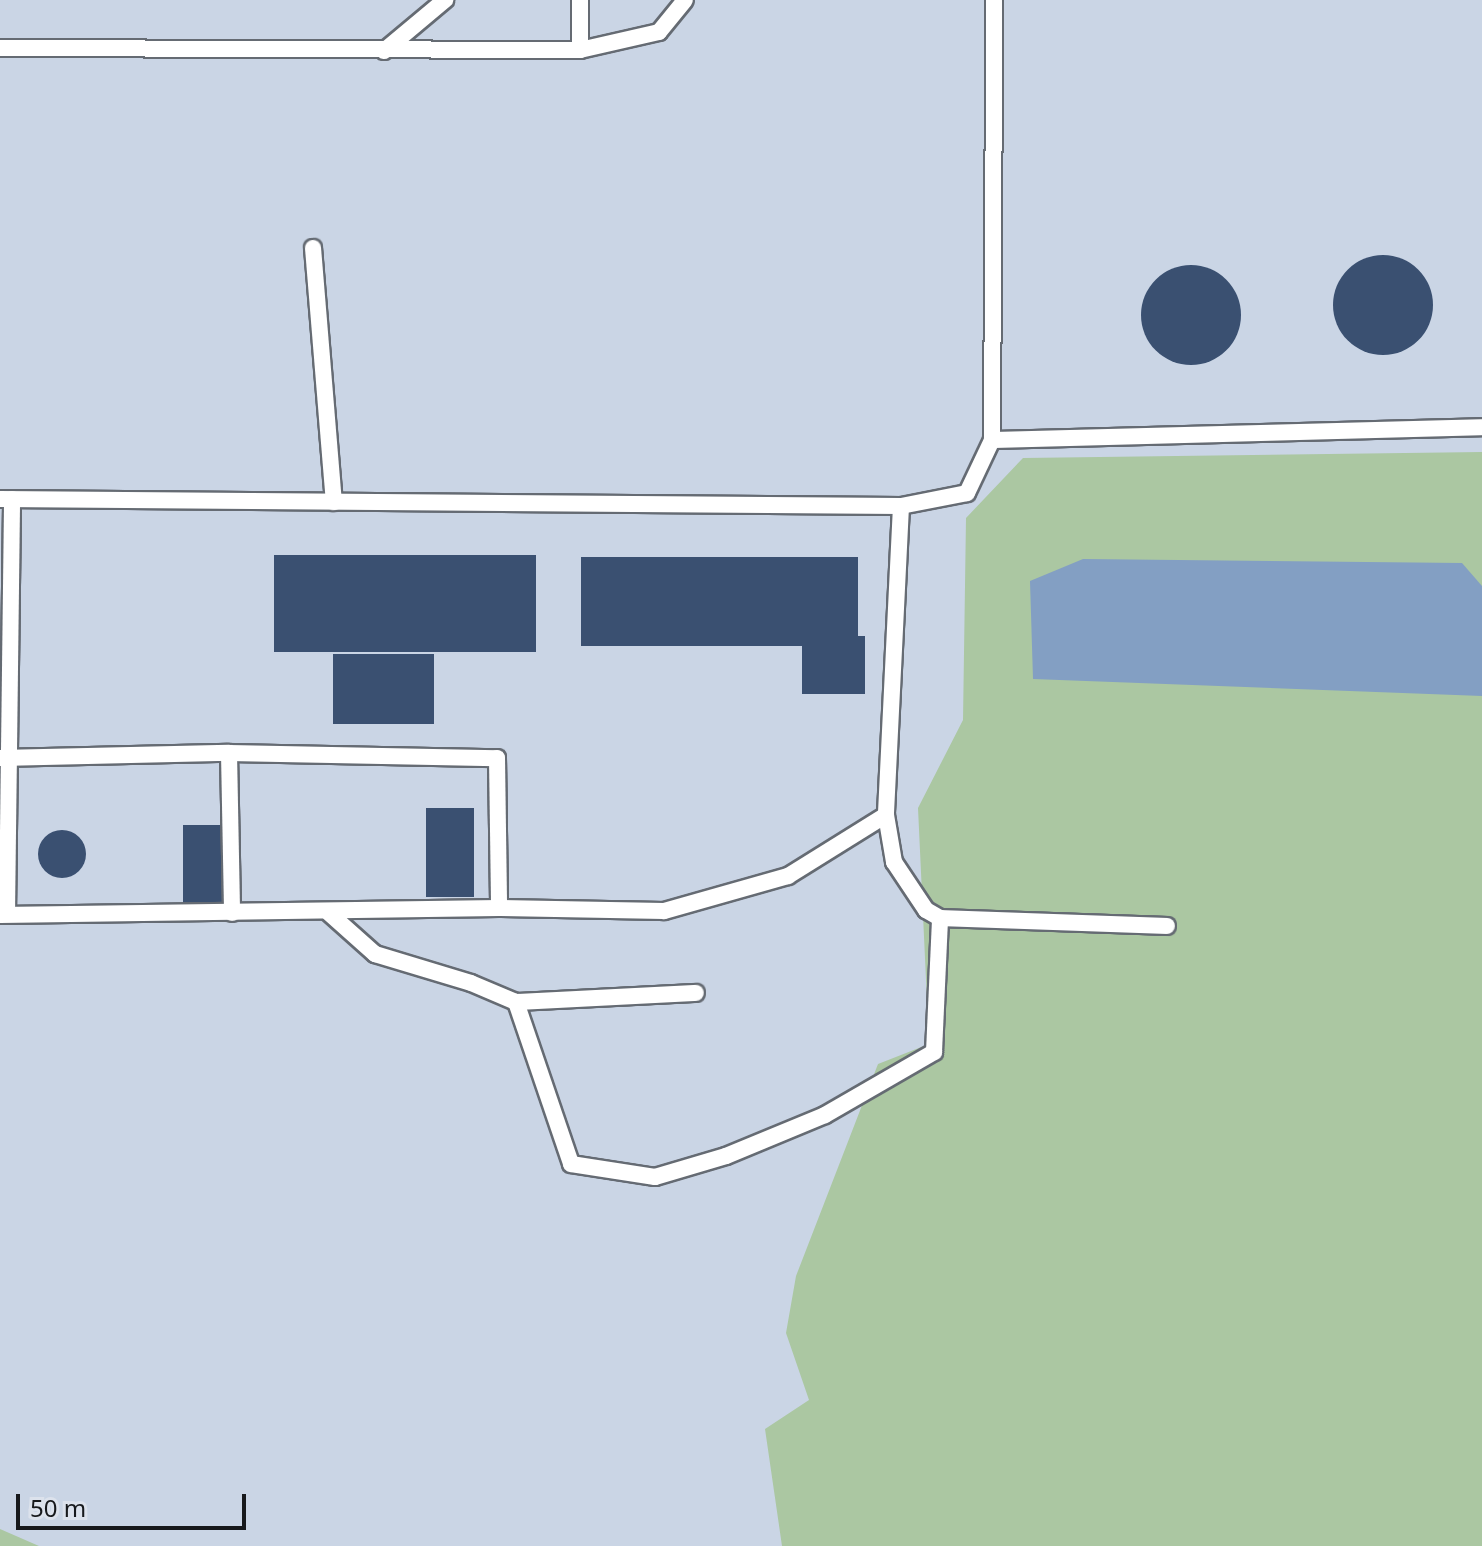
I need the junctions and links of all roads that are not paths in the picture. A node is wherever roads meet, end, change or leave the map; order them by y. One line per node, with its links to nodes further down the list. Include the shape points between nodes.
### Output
1 (445, 0): 7 (lane)
2 (580, 0): 6 (lane)
3 (685, 0): 6 (lane, via 659,32)
4 (994, 0): 10 (lane)
5 (0, 48): 7 (lane)
6 (580, 50): 7 (lane)
7 (384, 51)
8 (313, 248): 12 (lane)
9 (1482, 427): 10 (lane)
10 (992, 440): 13 (lane, via 967,493)
11 (6, 499): 12 (lane); 15 (lane)
12 (334, 502): 13 (lane)
13 (901, 506): 16 (lane)
14 (229, 753): 15 (lane); 17 (lane, via 497,758); 18 (lane)
15 (4, 758): 20 (lane)
16 (886, 815): 17 (lane, via 788,876 664,911); 21 (lane, via 894,862 926,910)
17 (499, 908): 19 (lane)
18 (232, 913): 19 (lane); 20 (lane)
19 (329, 913): 24 (lane, via 375,954)
20 (4, 914)
21 (940, 918): 22 (lane); 24 (lane, via 934,1052 825,1115 726,1156 655,1177 571,1164)
22 (1167, 926)
23 (696, 993): 24 (lane)
24 (516, 1002)

